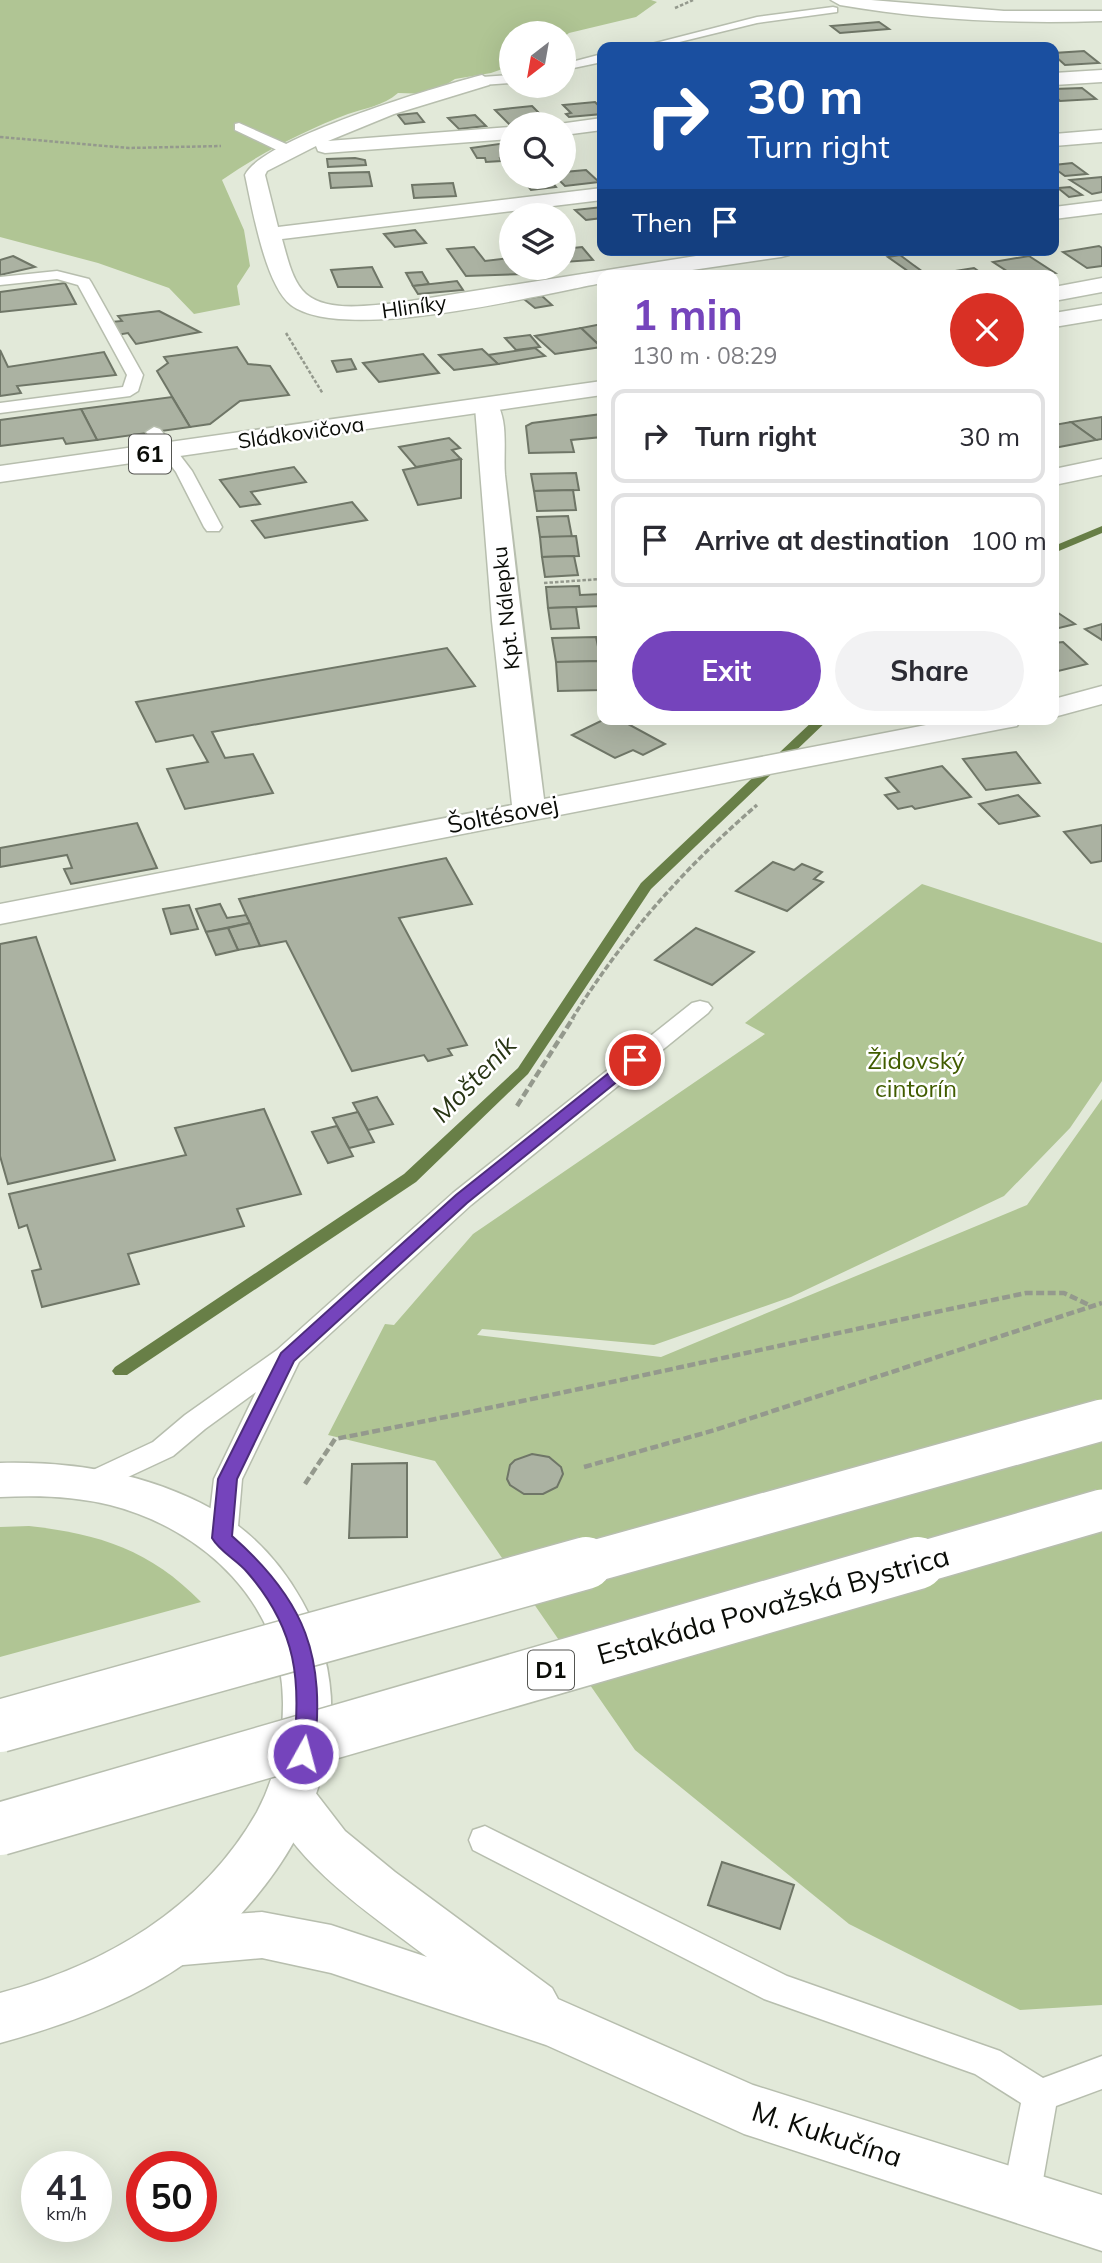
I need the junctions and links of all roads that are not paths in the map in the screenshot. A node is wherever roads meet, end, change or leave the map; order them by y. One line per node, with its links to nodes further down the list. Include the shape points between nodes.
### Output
1 (1058, 0): 3 (main road)
2 (836, 5): 3 (main road); 5 (lane)
3 (1002, 16): 4 (main road)
4 (1102, 16)
5 (667, 42)
6 (597, 59): 7 (lane)
7 (576, 64)
8 (1102, 76): 9 (main road)
9 (1059, 79)
10 (499, 80): 11 (lane)
11 (482, 81): 18 (main road, Hliníky, via 387,110)
12 (597, 125): 14 (main road)
13 (239, 127): 18 (lane)
14 (576, 127)
15 (499, 134): 18 (main road, Hliníky)
16 (1102, 136): 17 (main road)
17 (1059, 140)
18 (288, 150): 22 (main road, Hliníky, via 264,162 255,175)
19 (597, 195): 22 (main road)
20 (1102, 206): 21 (main road)
21 (1059, 212)
22 (270, 234): 25 (main road, Hliníky, via 285,282 300,301 333,312 408,310)
23 (740, 256): 24 (main road)
24 (645, 270)
25 (597, 277)
26 (0, 281): 33 (lane, via 57,275 84,282 135,374 130,397)
27 (1102, 285): 28 (main road)
28 (1059, 293)
29 (1102, 312): 30 (main road)
30 (1059, 319)
31 (597, 387): 32 (main road, Sládkovičova / 61)
32 (487, 407): 34 (main road, Sládkovičova / 61); 42 (main road, Kpt. Nálepku)
33 (0, 408)
34 (162, 441): 36 (main road, Sládkovičova / 61); 38 (lane, via 184,471)
35 (1102, 467): 37 (main road)
36 (0, 474)
37 (1059, 476)
38 (213, 527)
39 (1102, 695): 40 (main road)
40 (1059, 707)
41 (974, 725): 42 (main road, Šoltésovej)
42 (529, 810): 43 (main road, Šoltésovej)
43 (0, 914)
44 (700, 1008): 45 (lane, via 462,1199)
45 (287, 1357): 48 (lane, via 163,1449); 50 (lane, via 228,1479)
46 (1102, 1420): 51 (main road, bridge)
47 (0, 1480): 48 (main road)
48 (88, 1484): 50 (main road, via 160,1504)
49 (1102, 1510): 53 (main road, Estakáda Považská Bystrica / D1, bridge)
50 (222, 1538): 52 (main road, via 253,1565 277,1597 295,1632 306,1671 303,1754)
51 (0, 1726)
52 (290, 1798): 55 (main road, via 271,1837 244,1874); 57 (main road, M. Kukučína, via 327,1847 366,1880)
53 (0, 1829)
54 (485, 1840): 59 (lane, via 776,1988 987,2062)
55 (172, 1942): 56 (main road, via 78,1994); 57 (main road, M. Kukučína, via 262,1935 331,1950)
56 (0, 2018)
57 (560, 2025): 60 (main road, M. Kukučína, via 744,2108)
58 (1102, 2072): 59 (lane)
59 (1040, 2096): 60 (lane)
60 (1021, 2197): 61 (main road, M. Kukučína)
61 (1102, 2223)

